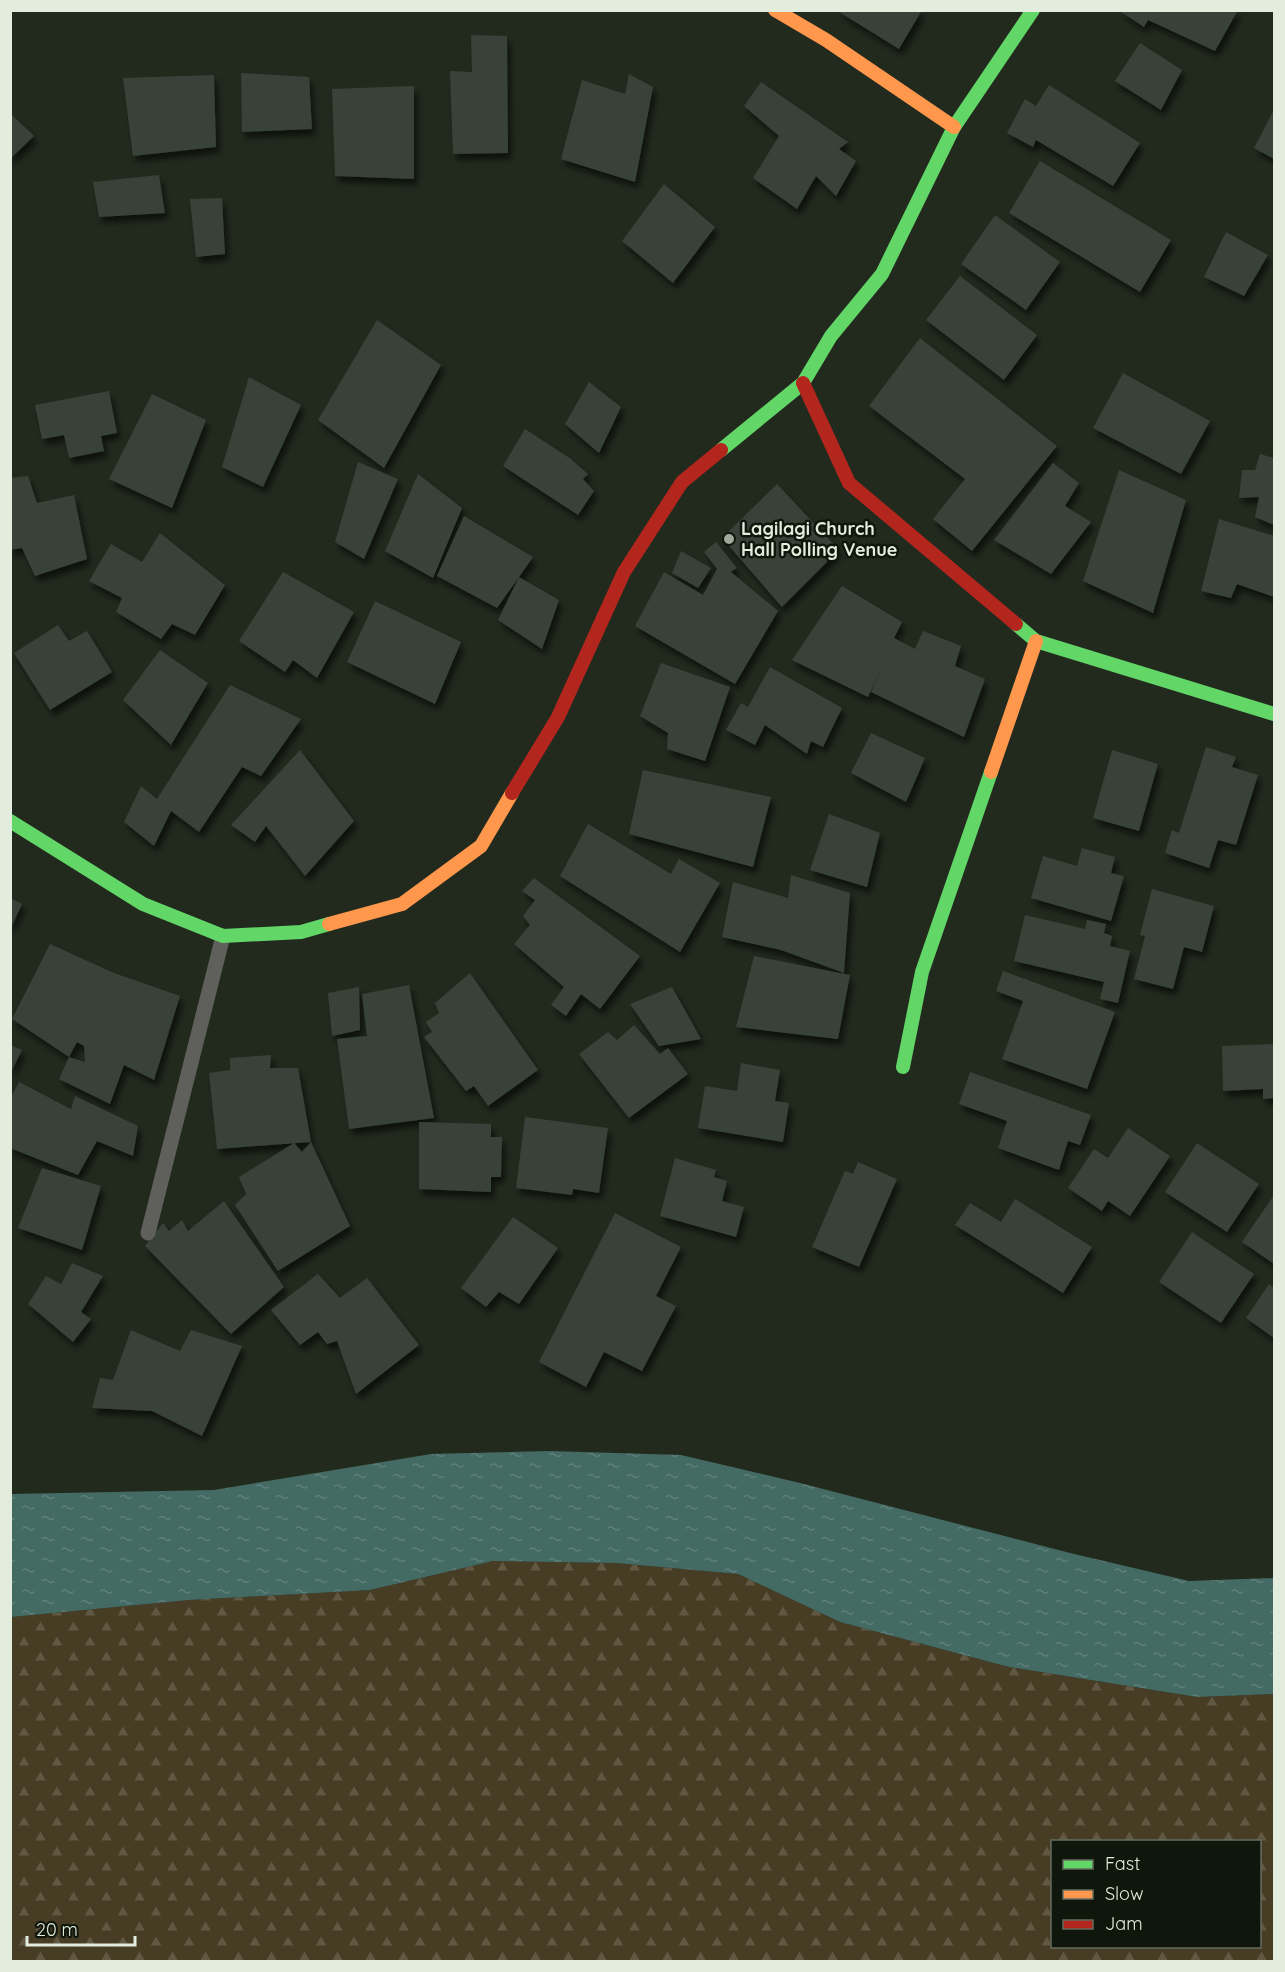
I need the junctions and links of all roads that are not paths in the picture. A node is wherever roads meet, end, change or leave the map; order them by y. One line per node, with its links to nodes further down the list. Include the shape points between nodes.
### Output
1 (775, 10): 3 (street)
2 (1033, 10): 3 (street)
3 (954, 127): 4 (street, via 882,274 831,336)
4 (803, 383): 5 (street, via 849,483); 8 (street, via 682,482 624,572 558,717 482,846 402,904 301,932)
5 (1036, 642): 6 (street); 9 (street, via 922,972)
6 (1275, 714)
7 (10, 821): 8 (street, via 143,904)
8 (223, 936): 10 (lane)
9 (903, 1067)
10 (148, 1233)

